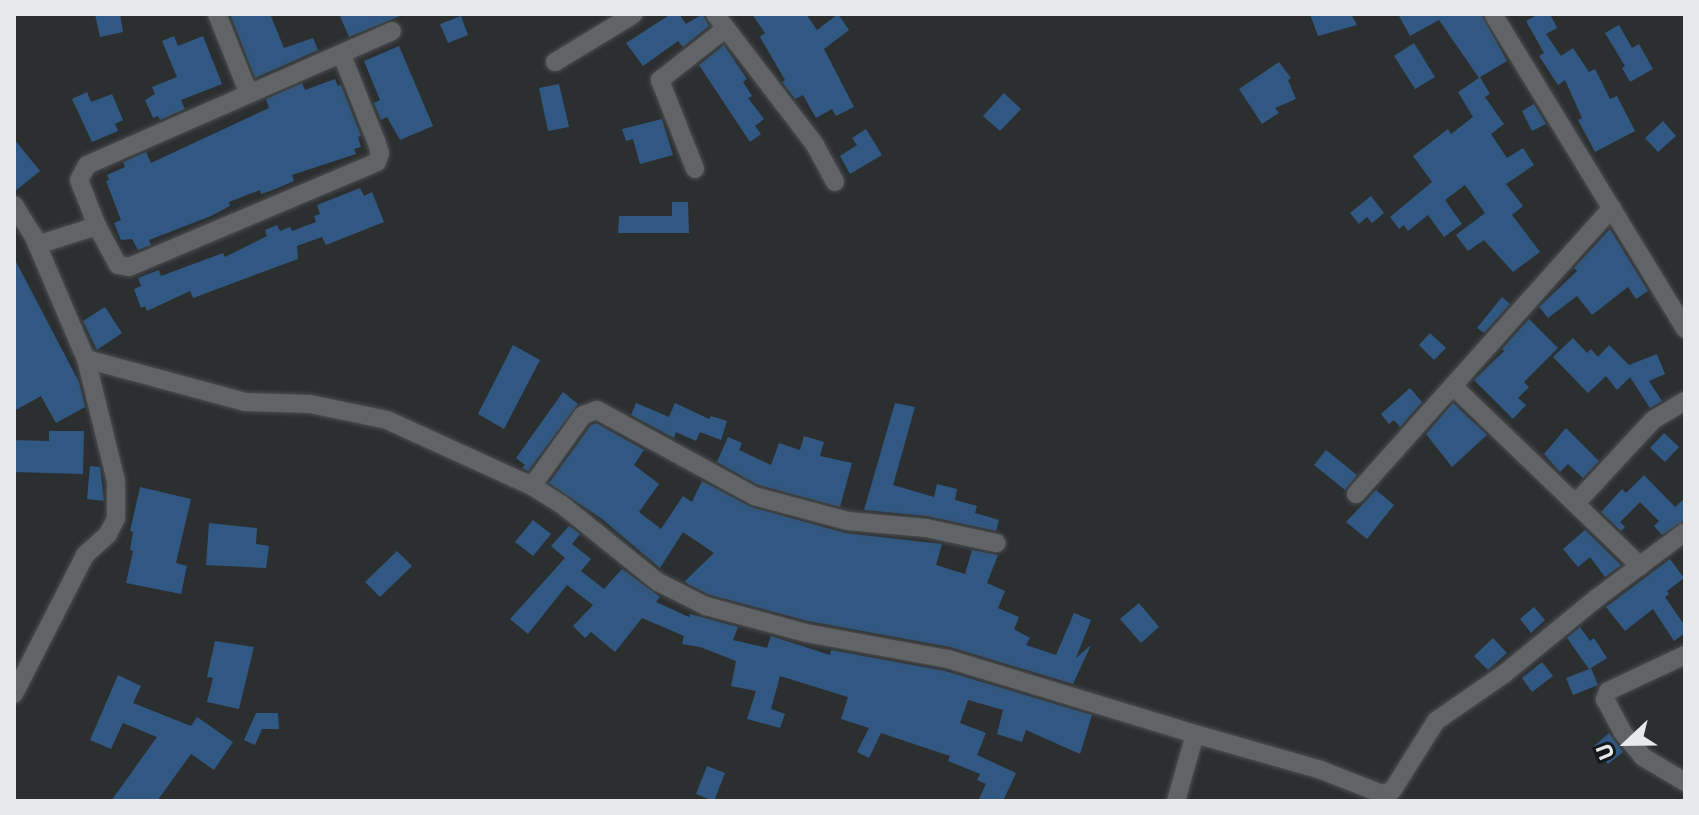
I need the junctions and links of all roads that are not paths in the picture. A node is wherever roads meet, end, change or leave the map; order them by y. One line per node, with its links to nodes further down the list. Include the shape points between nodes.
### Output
1 (217, 14): 8 (street)
2 (634, 14): 7 (street)
3 (1493, 14): 12 (street)
4 (720, 21): 9 (street, via 660,80); 10 (street, via 815,145)
5 (392, 31): 6 (street)
6 (342, 55): 8 (street); 13 (street, via 380,153 377,162 129,267 118,265)
7 (555, 62)
8 (249, 94): 13 (street, via 87,165 79,180)
9 (695, 169)
10 (835, 182)
11 (14, 205): 14 (street)
12 (1612, 208): 15 (street); 17 (street)
13 (97, 226): 14 (street)
14 (37, 245): 16 (street)
15 (1685, 329)
16 (86, 359): 19 (street, via 245,402 310,404 365,414); 26 (street, via 111,452 119,506 108,534 85,555)
17 (1453, 386): 20 (street); 21 (street)
18 (1685, 401): 21 (street, via 1653,420)
19 (532, 486): 23 (street, via 583,415 597,410 754,496 848,521 926,528); 27 (street, via 658,582 706,606 781,628 948,659)
20 (1356, 494)
21 (1576, 503): 24 (street)
22 (1685, 532): 24 (street)
23 (996, 543)
24 (1640, 566): 27 (street, via 1436,721 1392,791 1382,794 1321,770)
25 (1685, 655): 28 (street, via 1608,691 1605,699 1643,757)
26 (14, 694)
27 (1195, 734): 29 (street)
28 (1685, 782)
29 (1176, 801)

